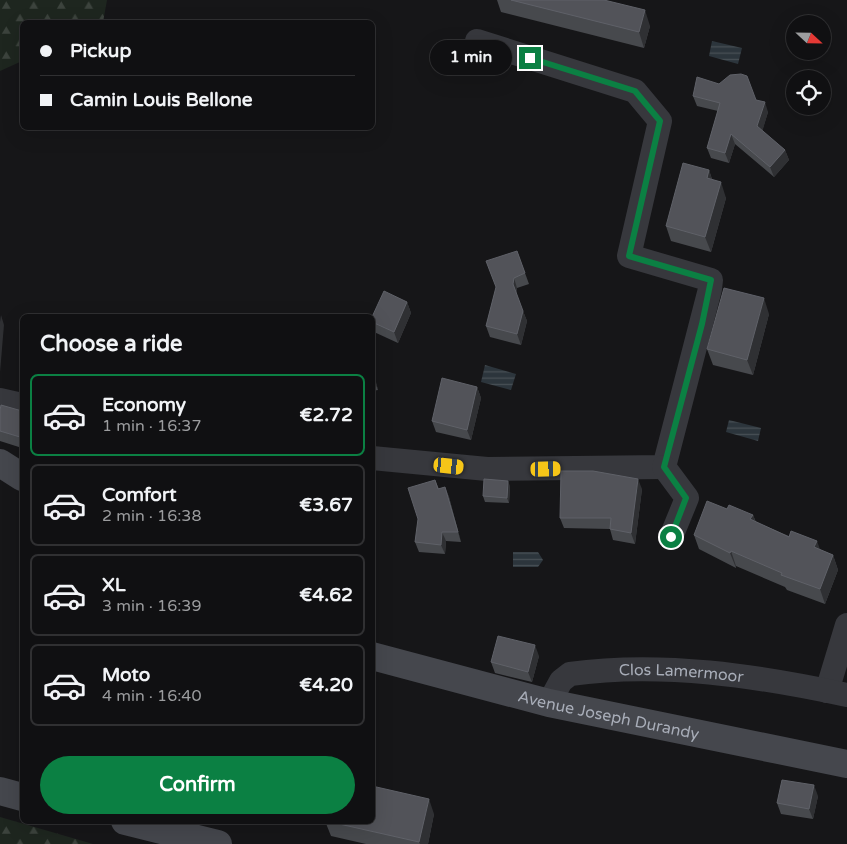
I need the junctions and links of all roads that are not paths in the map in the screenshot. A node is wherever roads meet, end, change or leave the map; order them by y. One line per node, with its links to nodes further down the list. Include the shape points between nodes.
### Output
1 (477, 41): 6 (street, via 635,91 660,121 629,256 711,280)
2 (0, 400): 3 (street)
3 (20, 405)
4 (375, 458): 6 (street, via 487,469)
5 (0, 463): 7 (street)
6 (664, 467): 8 (street, via 686,498)
7 (20, 476)
8 (671, 537)
9 (847, 625): 11 (street, Clos Lamermoor)
10 (375, 657): 12 (street, Avenue Joseph Durandy)
11 (837, 693): 12 (street, Clos Lamermoor, via 680,670 584,672 570,674 561,681)
12 (549, 703): 13 (street, Avenue Joseph Durandy)
13 (847, 764)
14 (0, 791): 15 (street)
15 (20, 796)
16 (136, 824): 17 (street)
17 (218, 844)

